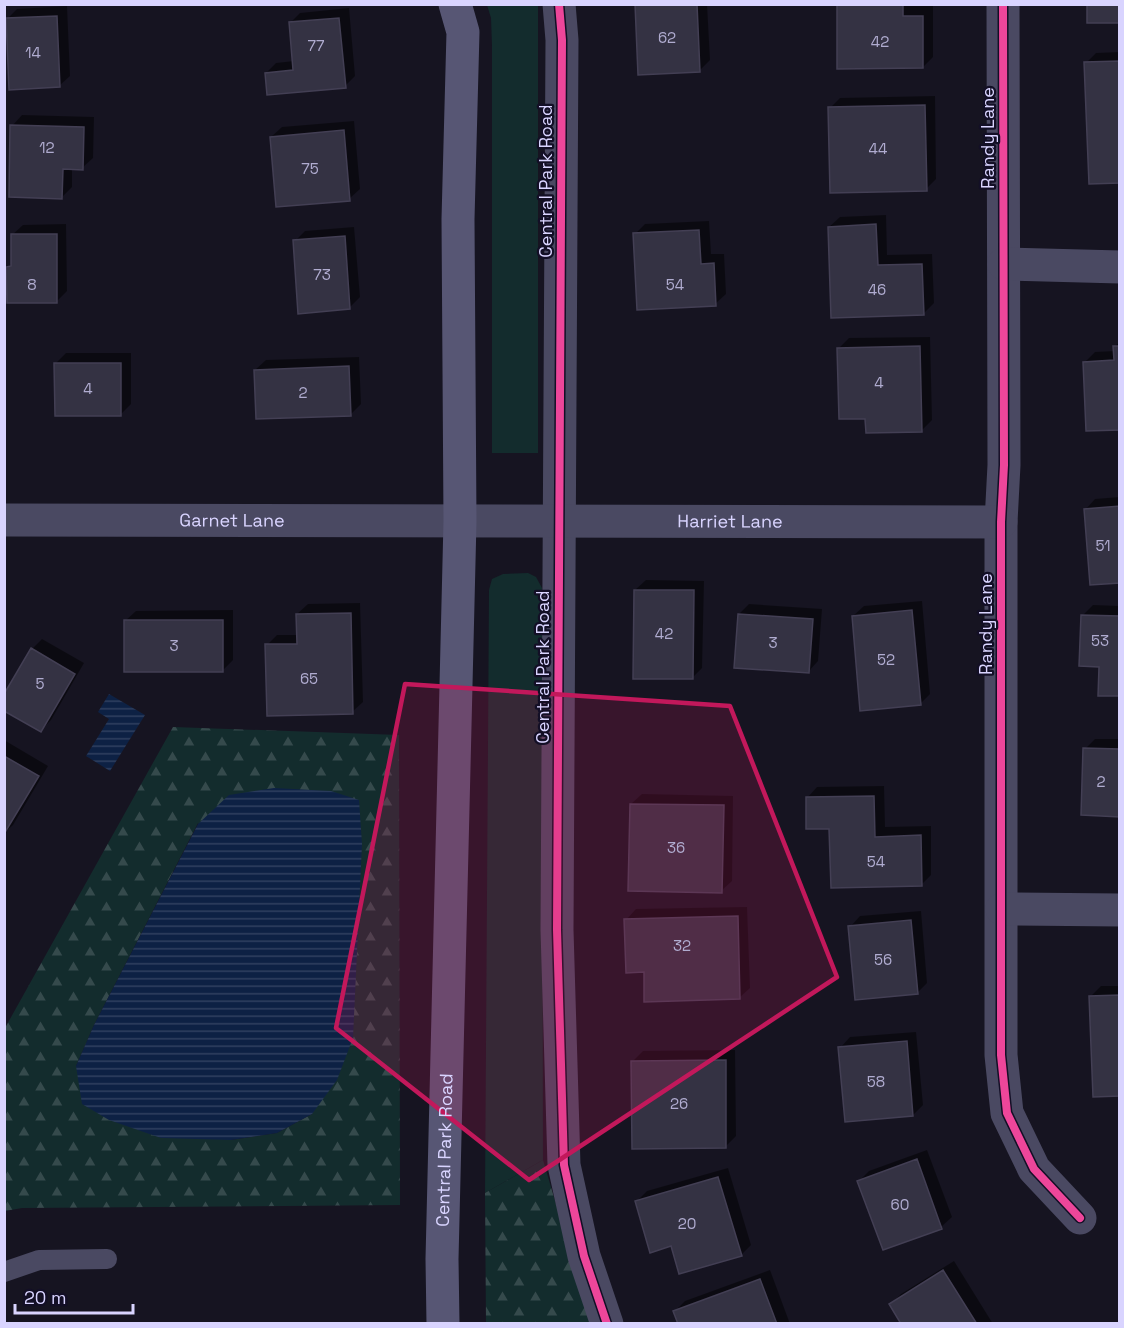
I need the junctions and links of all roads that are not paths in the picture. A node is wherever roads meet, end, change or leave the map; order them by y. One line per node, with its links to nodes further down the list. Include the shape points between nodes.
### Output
1 (455, 4): 7 (street, Central Park Road, via 463,32 458,219)
2 (559, 4): 8 (street, Central Park Road, via 562,51)
3 (1003, 4): 4 (street, Randy Lane)
4 (1004, 264): 5 (street); 9 (street, Randy Lane, via 1004,465)
5 (1119, 267)
6 (4, 520): 7 (street, Garnet Lane)
7 (460, 521): 8 (street, Harriet Lane); 15 (street, Central Park Road)
8 (558, 521): 9 (street, Harriet Lane); 16 (street, Central Park Road, via 557,930 564,1165 584,1256)
9 (1000, 522): 10 (street, Randy Lane)
10 (1002, 909): 11 (street); 12 (street, Randy Lane, via 1001,1055 1007,1113 1034,1169)
11 (1119, 910)
12 (1080, 1218)
13 (107, 1259): 14 (lane, via 39,1260)
14 (4, 1272)
15 (443, 1323)
16 (607, 1323)

